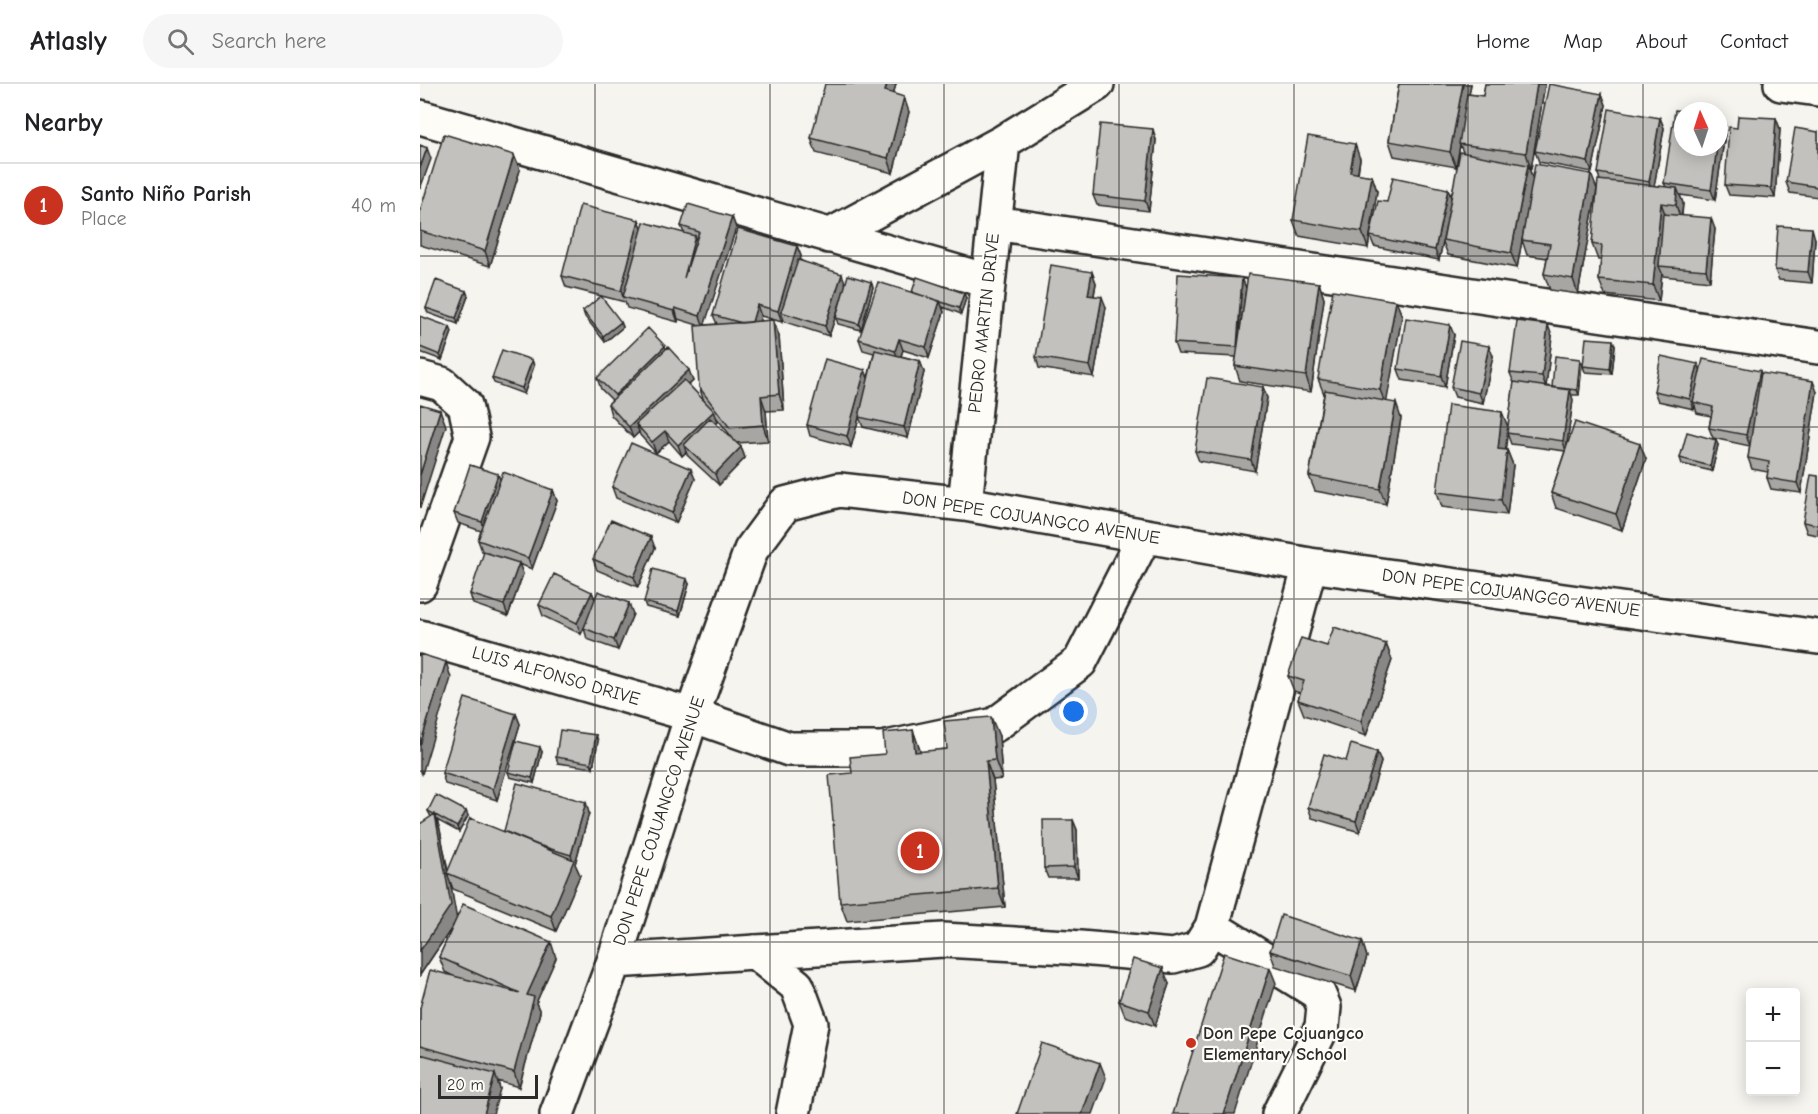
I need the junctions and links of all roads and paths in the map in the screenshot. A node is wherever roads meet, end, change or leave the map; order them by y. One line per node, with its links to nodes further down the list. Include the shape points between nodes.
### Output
1 (1097, 84): 5 (street)
2 (1781, 84): 3 (street)
3 (1818, 89)
4 (420, 117): 7 (street)
5 (1003, 142): 6 (street, PEDRO MARTIN DRIVE); 7 (street)
6 (994, 223): 8 (street, PEDRO MARTIN DRIVE); 9 (street)
7 (829, 236): 8 (street)
8 (988, 281): 11 (street, PEDRO MARTIN DRIVE)
9 (1818, 347)
10 (420, 378): 14 (street, via 442,384 465,405 472,437)
11 (965, 504): 12 (street, DON PEPE COJUANGCO AVENUE); 17 (street, DON PEPE COJUANGCO AVENUE, via 839,490 785,504 751,550)
12 (1144, 537): 13 (street, DON PEPE COJUANGCO AVENUE); 17 (street, LUIS ALFONSO DRIVE, via 1080,662 995,724 882,749 789,749)
13 (1310, 565): 15 (street, DON PEPE COJUANGCO AVENUE); 18 (street)
14 (420, 584)
15 (1818, 636)
16 (420, 638): 17 (street, LUIS ALFONSO DRIVE)
17 (692, 715): 20 (street, DON PEPE COJUANGCO AVENUE)
18 (1212, 927): 19 (street, via 1198,949 1173,956 943,940); 23 (street, via 1318,993 1324,1007 1322,1027)
19 (755, 952): 20 (street); 22 (street, via 797,986 811,1024)
20 (614, 961): 21 (street, DON PEPE COJUANGCO AVENUE)
21 (557, 1114)
22 (793, 1114)
23 (1280, 1114)

